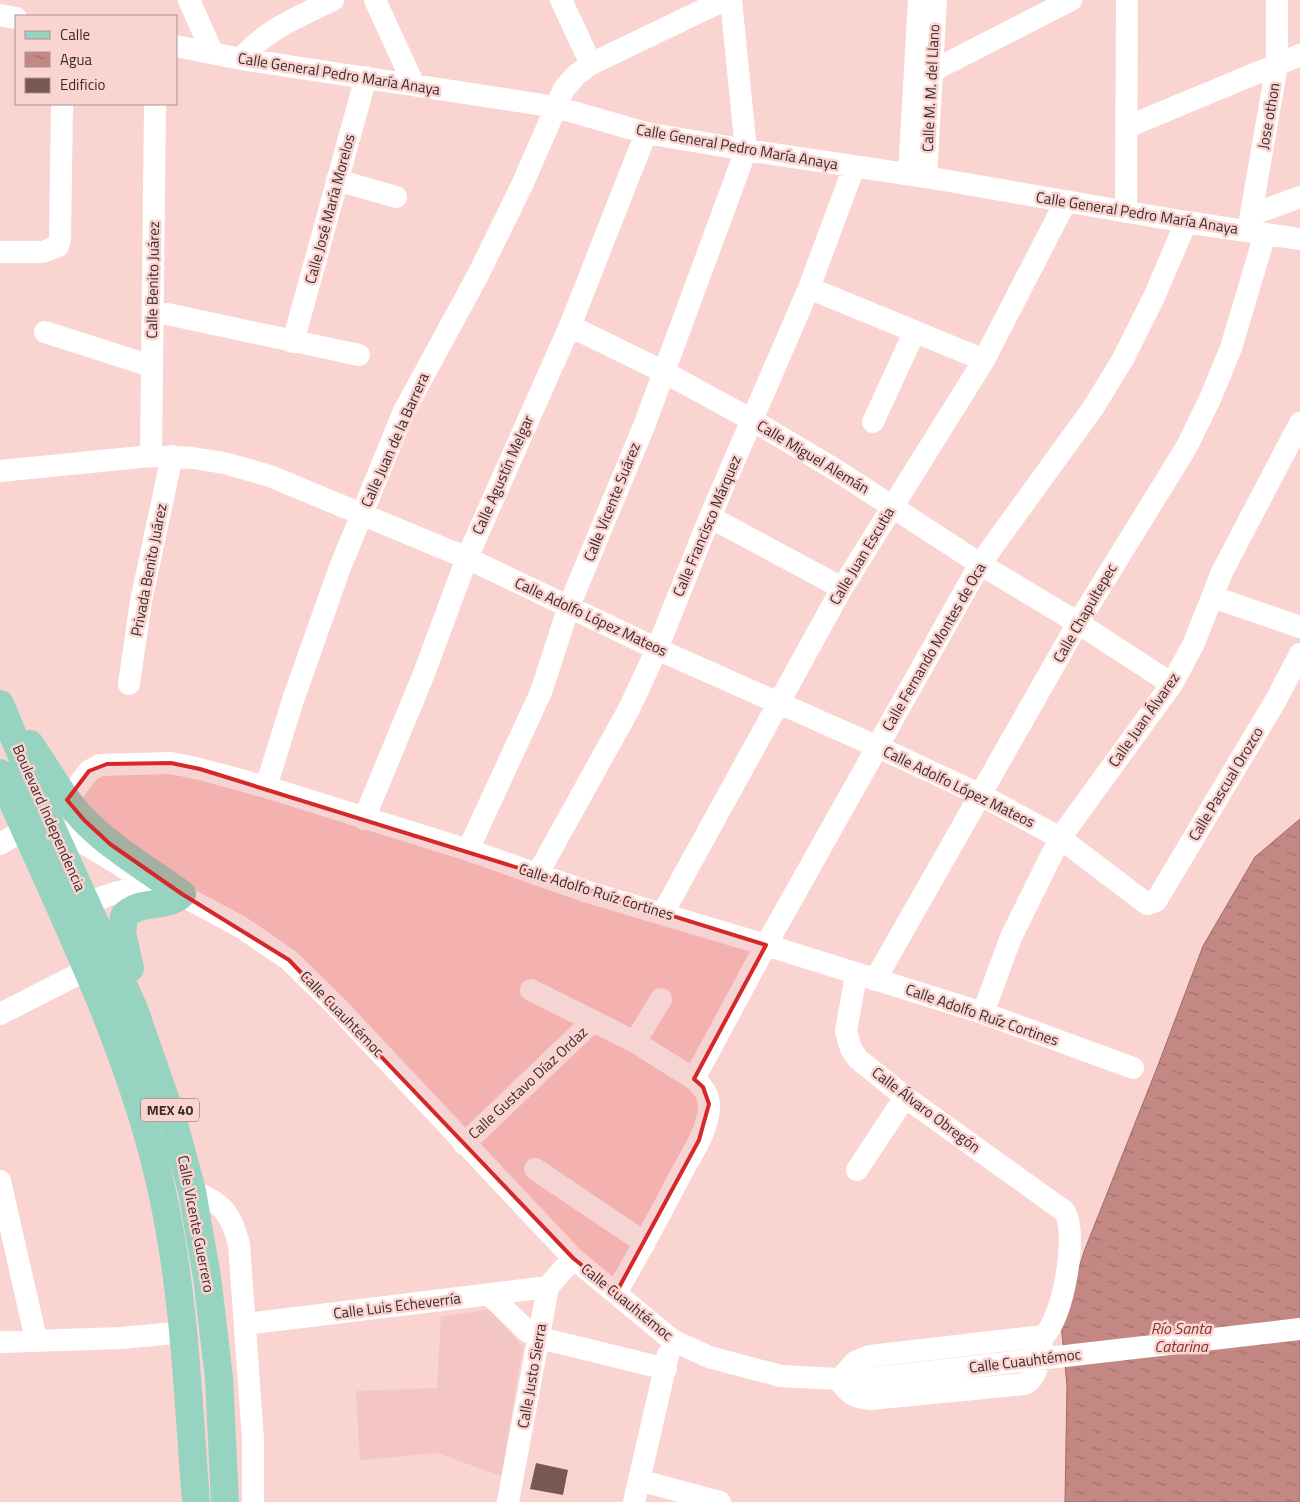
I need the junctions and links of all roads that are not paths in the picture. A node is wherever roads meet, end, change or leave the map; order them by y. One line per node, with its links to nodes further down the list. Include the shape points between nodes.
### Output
1 (189, 0): 15 (street)
2 (334, 0): 17 (street, via 278,27 259,40)
3 (375, 0): 22 (street)
4 (561, 0): 18 (street)
5 (724, 0): 18 (street, Calle Juan de la Barrera)
6 (731, 0): 28 (street)
7 (919, 0): 30 (street, Calle M. M. del Llano)
8 (936, 0): 20 (street, Calle M. M. del Llano)
9 (1071, 0): 20 (street)
10 (1126, 0): 26 (street)
11 (1277, 0): 19 (street, Jose othon)
12 (0, 15): 13 (street)
13 (15, 18)
14 (178, 46): 15 (street, Calle General Pedro María Anaya)
15 (212, 52): 17 (street, Calle General Pedro María Anaya)
16 (1300, 55): 19 (street)
17 (241, 59): 21 (street, Calle General Pedro María Anaya)
18 (591, 64): 25 (street, Calle Juan de la Barrera, via 564,89)
19 (1277, 65): 26 (street); 37 (street, Jose othon)
20 (932, 71): 30 (street, Calle M. M. del Llano)
21 (366, 77): 22 (street, Calle General Pedro María Anaya); 31 (street, Calle José María Morelos)
22 (414, 85): 25 (street, Calle General Pedro María Anaya)
23 (62, 105): 39 (street, via 58,246 43,252)
24 (155, 105): 41 (street, Calle Benito Juárez)
25 (556, 107): 27 (street, Calle General Pedro María Anaya); 56 (street, Calle Juan de la Barrera, via 478,275 404,411)
26 (1127, 127): 35 (street)
27 (646, 132): 28 (street, Calle General Pedro María Anaya); 42 (street, Calle Agustín Melgar)
28 (746, 150): 29 (street, Calle General Pedro María Anaya); 49 (street, Calle Vicente Suárez)
29 (854, 167): 30 (street, Calle General Pedro María Anaya); 40 (street, Calle Francisco Márquez)
30 (918, 175): 34 (street, Calle General Pedro María Anaya)
31 (337, 180): 33 (street); 45 (street, Calle José María Morelos)
32 (1300, 197): 37 (street)
33 (396, 198)
34 (1066, 201): 35 (street, Calle General Pedro María Anaya); 47 (street, Calle Juan Escutia)
35 (1126, 212): 36 (street, Calle General Pedro María Anaya)
36 (1186, 222): 37 (street, Calle General Pedro María Anaya); 59 (street, Calle Fernando Montes de Oca, via 1124,360)
37 (1255, 227): 38 (street, Calle General Pedro María Anaya); 63 (street, Calle Chapultepec, via 1231,348 1210,399 1165,483)
38 (1300, 239)
39 (0, 252)
40 (809, 288): 44 (street); 50 (street, Calle Francisco Márquez)
41 (153, 311): 45 (street); 48 (street, Calle Benito Juárez)
42 (570, 326): 49 (street, Calle Miguel Alemán); 58 (street, Calle Agustín Melgar)
43 (45, 332): 48 (street)
44 (914, 333): 47 (street); 51 (street)
45 (293, 342): 46 (street)
46 (359, 355)
47 (984, 360): 55 (street, Calle Juan Escutia)
48 (151, 366): 53 (street, Calle Benito Juárez)
49 (664, 372): 50 (street, Calle Miguel Alemán); 62 (street, Calle Vicente Suárez)
50 (752, 420): 55 (street, Calle Miguel Alemán); 57 (street, Calle Francisco Márquez)
51 (873, 422)
52 (1299, 429): 61 (street, Calle Juan Álvarez, via 1222,572)
53 (161, 456): 54 (street, Calle Adolfo López Mateos); 56 (street, Calle Adolfo López Mateos, via 224,463 270,476); 67 (street, Privada Benito Juárez)
54 (0, 471)
55 (892, 505): 59 (street, Calle Miguel Alemán); 60 (street, Calle Juan Escutia)
56 (362, 514): 58 (street, Calle Adolfo López Mateos); 73 (street, Calle Juan de la Barrera, via 293,700)
57 (710, 517): 60 (street); 65 (street, Calle Francisco Márquez)
58 (467, 558): 62 (street, Calle Adolfo López Mateos); 76 (street, Calle Agustín Melgar)
59 (980, 564): 63 (street, Calle Miguel Alemán); 71 (street, Calle Fernando Montes de Oca)
60 (842, 588): 69 (street, Calle Juan Escutia)
61 (1213, 597): 64 (street); 68 (street, Calle Juan Álvarez)
62 (570, 606): 65 (street, Calle Adolfo López Mateos); 80 (street, Calle Vicente Suárez, via 541,692)
63 (1078, 623): 68 (street, Calle Miguel Alemán); 74 (street, Calle Chapultepec)
64 (1300, 627)
65 (657, 649): 69 (street, Calle Adolfo López Mateos); 81 (street, Calle Francisco Márquez, via 629,709)
66 (1300, 654): 83 (street, Calle Pascual Orozco, via 1156,901)
67 (128, 684)
68 (1172, 684): 78 (street, Calle Juan Álvarez)
69 (776, 703): 71 (street, Calle Adolfo López Mateos); 85 (street, Calle Juan Escutia)
70 (3, 711): 75 (main road, via 26,736); 77 (main road, Boulevard Independencia / MEX 40)
71 (878, 747): 74 (street, Calle Adolfo López Mateos); 87 (street, Calle Fernando Montes de Oca)
72 (0, 773): 77 (main road, Boulevard Independencia / MEX 40)
73 (266, 787): 75 (street, Calle Adolfo Ruíz Cortines, via 171,763 107,764 88,771); 76 (street, Calle Adolfo Ruíz Cortines)
74 (981, 795): 78 (street, Calle Adolfo López Mateos); 90 (street, Calle Chapultepec)
75 (67, 800): 82 (main road, via 110,844)
76 (364, 819): 80 (street, Calle Adolfo Ruíz Cortines)
77 (38, 829): 79 (street); 82 (street, via 68,834 135,874); 84 (main road, Boulevard Independencia / MEX 40); 86 (main road, Boulevard Independencia / MEX 40)
78 (1060, 838): 83 (street, Calle Adolfo López Mateos); 94 (street, Calle Juan Álvarez, via 1011,937)
79 (0, 844)
80 (468, 850): 81 (street, Calle Adolfo Ruíz Cortines)
81 (537, 875): 85 (street, Calle Adolfo Ruíz Cortines)
82 (182, 894): 84 (street, via 134,888 108,894); 93 (main road, via 175,899 135,908 124,916 122,933 133,979); 101 (street, Calle Cuauhtémoc, via 241,927 289,960)
83 (1144, 903)
84 (87, 904): 86 (street); 88 (main road, Calle Vicente Guerrero / MEX 40)
85 (663, 913): 87 (street, Calle Adolfo Ruíz Cortines)
86 (62, 914): 89 (main road, Calle Vicente Guerrero / MEX 40)
87 (766, 945): 90 (street, Calle Adolfo Ruíz Cortines); 99 (street, Calle Fernando Montes de Oca)
88 (112, 957): 89 (street); 93 (main road, Calle Vicente Guerrero / MEX 40)
89 (87, 970): 95 (street); 113 (main road, Calle Vicente Guerrero / MEX 40, via 107,1018 154,1159 174,1254)
90 (866, 978): 94 (street, Calle Adolfo Ruíz Cortines); 100 (street, Calle Álvaro Obregón, via 846,1023 851,1049)
91 (530, 990): 96 (street, Calle Gustavo Díaz Ordaz)
92 (661, 999): 97 (street)
93 (134, 1009): 105 (main road, Calle Vicente Guerrero / MEX 40, via 174,1124)
94 (983, 1013): 98 (street, Calle Adolfo Ruíz Cortines)
95 (0, 1014)
96 (593, 1021): 97 (street, Calle Gustavo Díaz Ordaz); 101 (street, Calle Gustavo Díaz Ordaz)
97 (634, 1042): 99 (street, Calle Gustavo Díaz Ordaz)
98 (1133, 1068)
99 (694, 1080): 106 (street, via 703,1087 709,1104 707,1120)
100 (905, 1097): 103 (street); 114 (street, Calle Álvaro Obregón, via 1066,1213 1069,1221 1069,1270 1053,1322)
101 (464, 1144): 107 (street, Calle Cuauhtémoc)
102 (535, 1169): 106 (street)
103 (858, 1170)
104 (0, 1181): 116 (street)
105 (192, 1191): 111 (street, via 220,1205 235,1227); 123 (main road, Calle Vicente Guerrero / MEX 40, via 214,1328)
106 (645, 1243): 109 (street)
107 (573, 1258): 108 (street); 109 (street, Calle Cuauhtémoc)
108 (548, 1286): 110 (street, Calle Luis Echeverría); 115 (street, Calle Justo Sierra)
109 (616, 1293): 117 (street, Calle Cuauhtémoc)
110 (489, 1294): 111 (street, Calle Luis Echeverría); 115 (street, via 527,1332)
111 (246, 1324): 124 (street)
112 (1300, 1329): 120 (street, Calle Cuauhtémoc)
113 (185, 1332): 116 (street, via 122,1338); 122 (main road, Calle Vicente Guerrero / MEX 40)
114 (1043, 1336): 120 (street, via 870,1356 855,1362); 120 (street, via 1030,1383 871,1399 850,1394)
115 (540, 1338): 119 (street); 125 (street, Calle Justo Sierra)
116 (36, 1339): 118 (street)
117 (672, 1340): 119 (street); 120 (street, Calle Cuauhtémoc, via 747,1369 781,1376)
118 (0, 1342)
119 (666, 1369): 121 (street)
120 (848, 1380)
121 (639, 1480): 126 (street); 127 (street)
122 (196, 1502)
123 (225, 1502)
124 (253, 1502)
125 (508, 1502)
126 (634, 1502)
127 (720, 1502)

